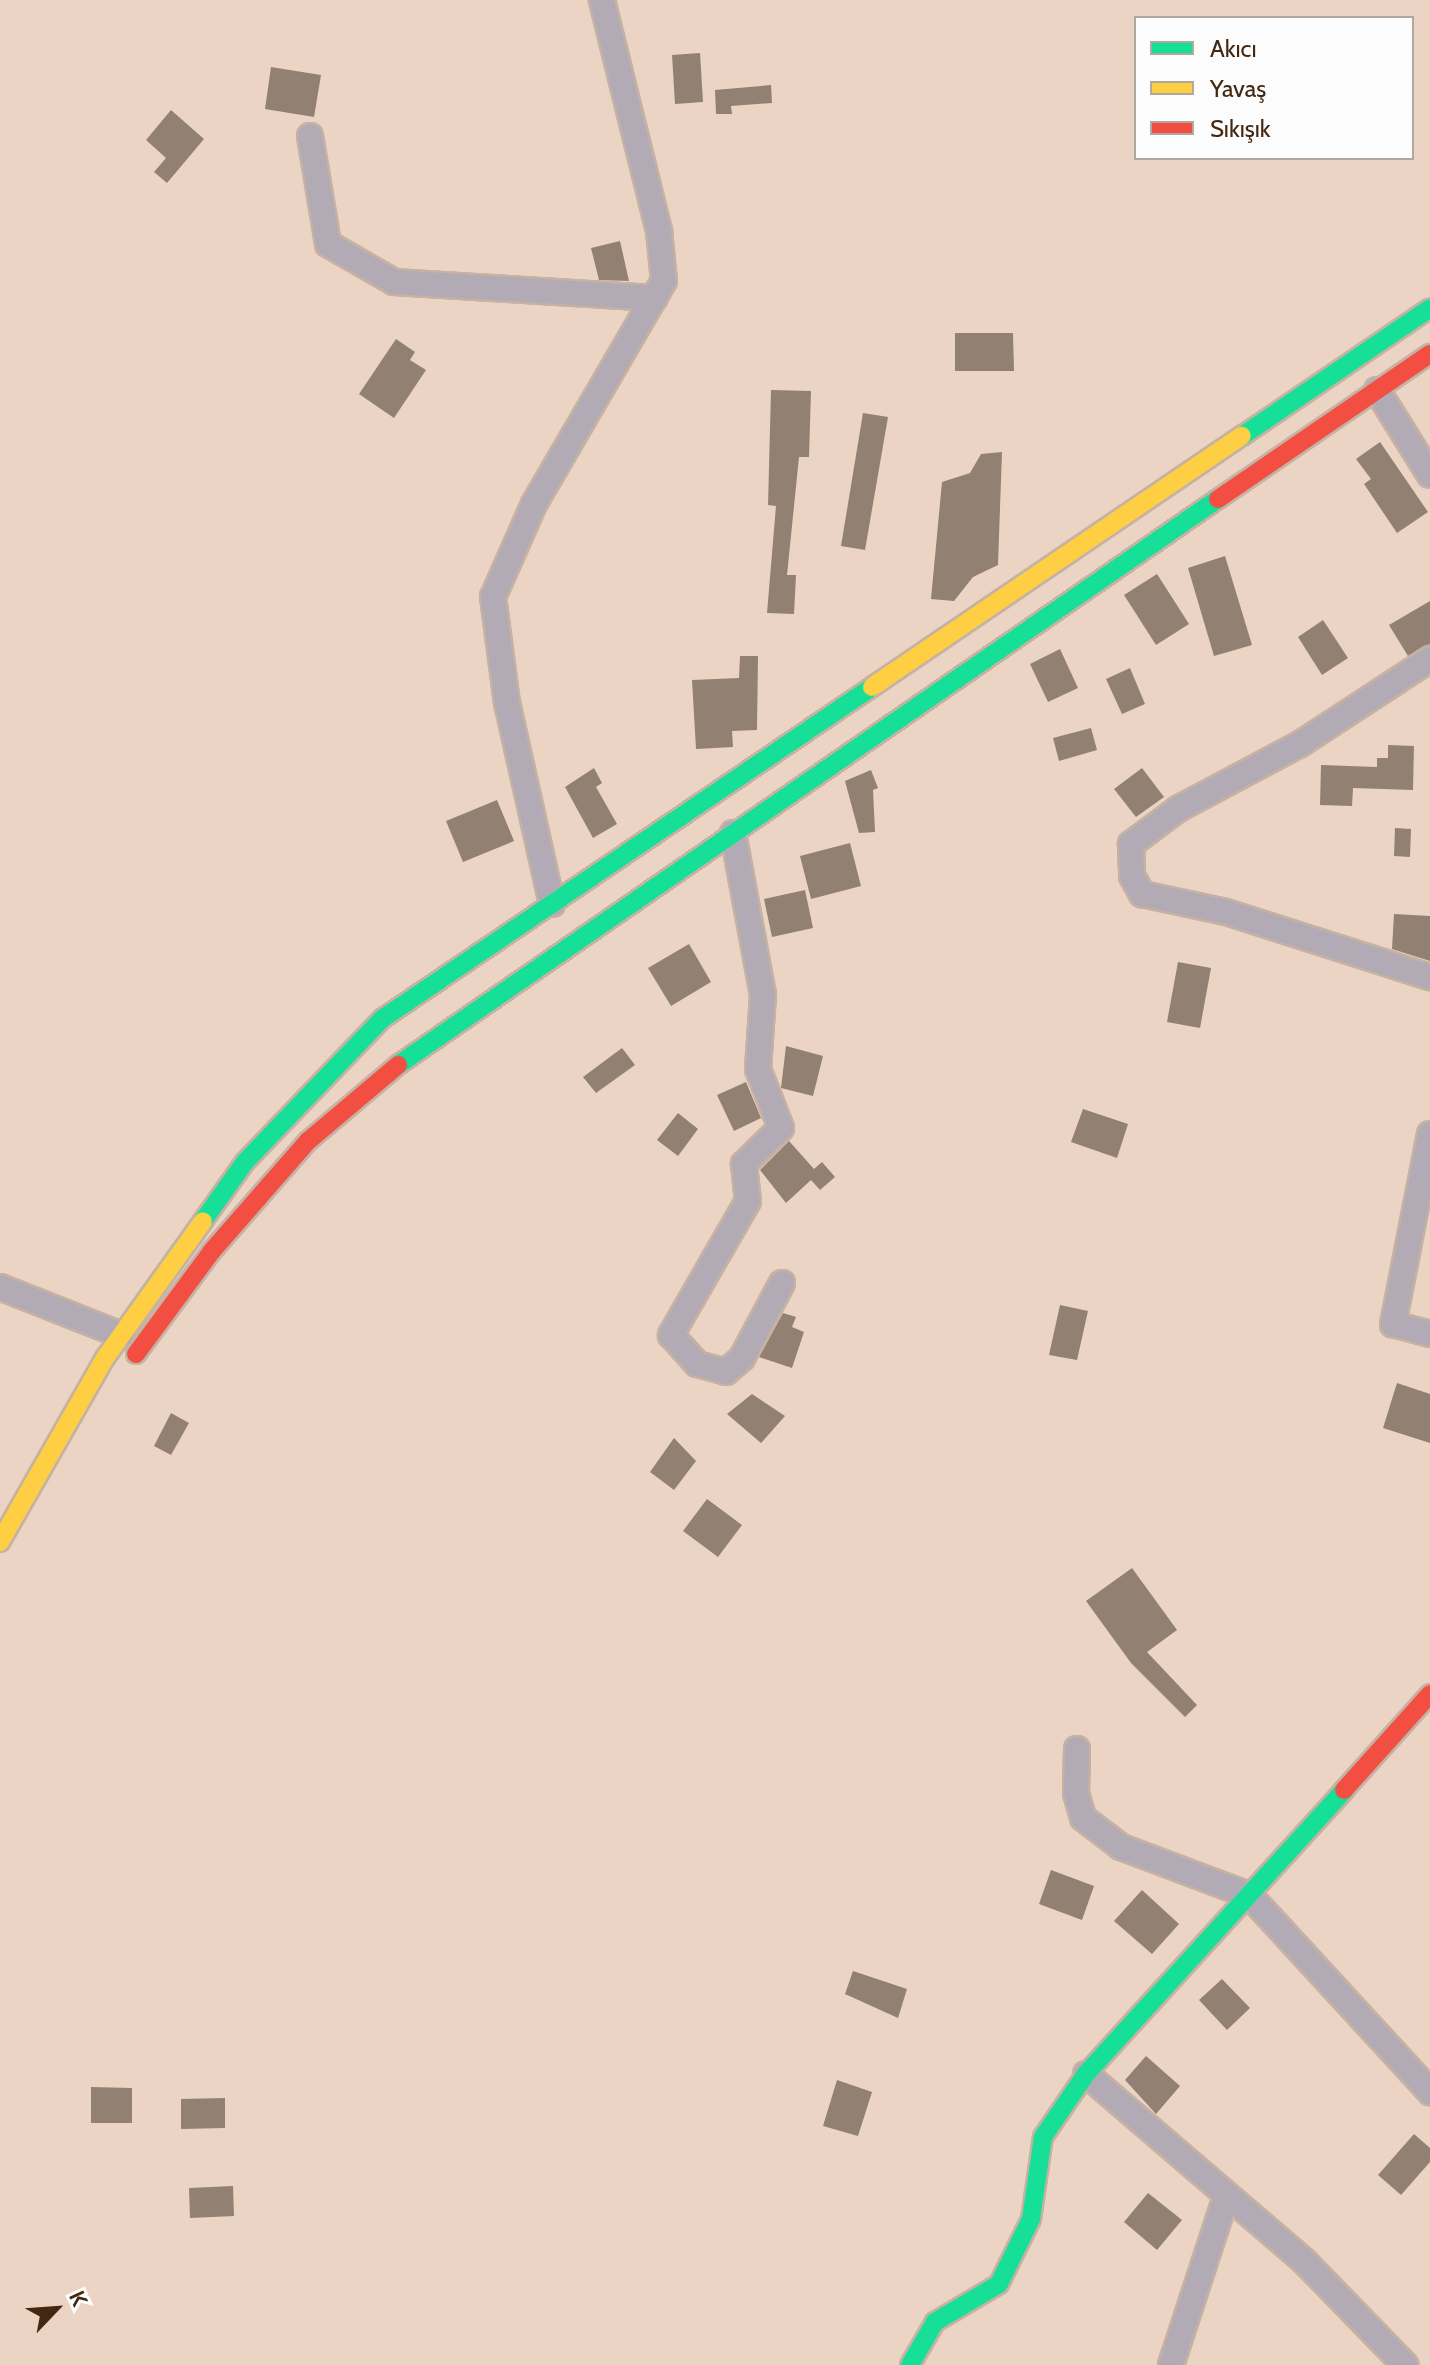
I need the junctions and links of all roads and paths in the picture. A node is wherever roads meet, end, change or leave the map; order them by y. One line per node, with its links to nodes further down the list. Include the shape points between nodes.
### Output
1 (602, 0): 3 (street, via 659,231 664,281)
2 (310, 136): 3 (street, via 328,244 394,282)
3 (655, 298): 10 (street, via 534,504 493,597 507,703)
4 (1430, 308): 10 (main road)
5 (1430, 354): 6 (main road)
6 (1377, 390): 7 (street); 9 (main road)
7 (1430, 475)
8 (1429, 663): 11 (street, via 1300,744 1178,809 1131,844 1132,876 1142,894 1226,912)
9 (733, 833): 13 (street, via 763,995 758,1069 781,1128 744,1164 748,1201 671,1335 697,1364 726,1372 742,1358); 17 (main road, via 406,1058 308,1141 212,1251)
10 (552, 904): 16 (main road, via 382,1019 245,1162)
11 (1430, 977)
12 (1430, 1134): 15 (street, via 1393,1324)
13 (782, 1283)
14 (0, 1287): 16 (street)
15 (1430, 1334)
16 (121, 1335): 17 (main road)
17 (2, 1538)
18 (1430, 1694): 20 (main road)
19 (1077, 1749): 20 (street, via 1076,1793 1083,1818 1121,1847)
20 (1249, 1895): 21 (main road); 22 (street)
21 (1086, 2074): 23 (street); 24 (main road, via 1043,2137 1031,2219 999,2284 935,2322)
22 (1430, 2092)
23 (1226, 2197): 25 (street); 26 (street, via 1305,2262)
24 (910, 2365)
25 (1171, 2365)
26 (1405, 2365)

